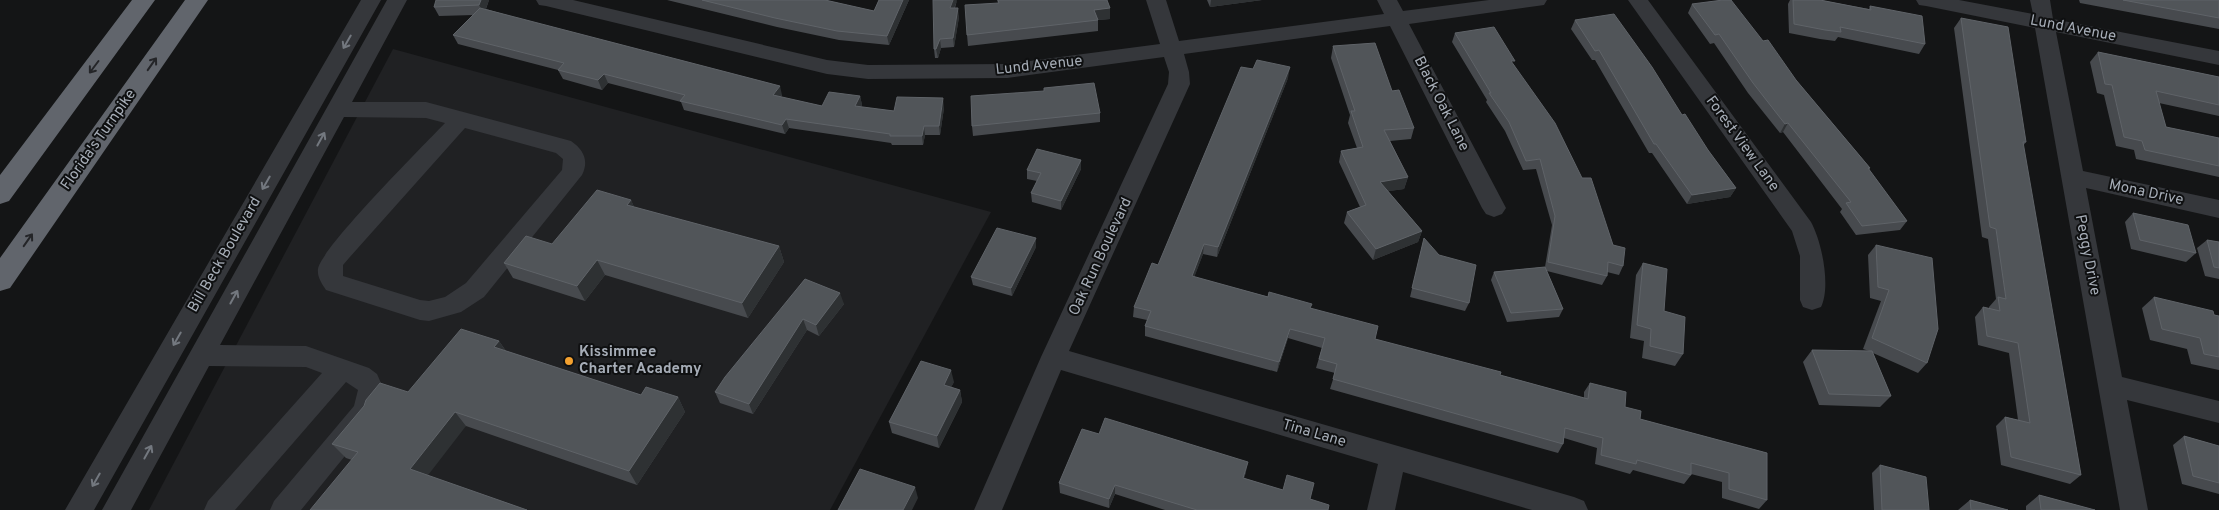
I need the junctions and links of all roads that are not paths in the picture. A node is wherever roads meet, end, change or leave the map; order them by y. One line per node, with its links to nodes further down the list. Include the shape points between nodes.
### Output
1 (144, 0): 19 (highway, one-way to 19)
2 (197, 0): 22 (highway, Florida's Turnpike, one-way to 2)
3 (371, 0): 30 (street, Bill Beck Boulevard, one-way to 30)
4 (397, 0): 16 (street, Bill Beck Boulevard)
5 (546, 0): 14 (street, Lund Avenue, via 827,67 868,72 1007,71)
6 (1156, 0): 14 (street, Oak Run Boulevard)
7 (1387, 0): 12 (street, Black Oak Lane)
8 (1537, 0): 12 (street, Lund Avenue)
9 (1638, 0): 23 (street, Forest View Lane, via 1803,228 1812,256)
10 (1926, 0): 13 (street, Lund Avenue)
11 (2040, 0): 13 (street, Peggy Drive)
12 (1397, 19): 14 (street, Lund Avenue); 20 (street, Black Oak Lane)
13 (2045, 23): 15 (street, Lund Avenue); 18 (street, Peggy Drive)
14 (1172, 49): 25 (street, Oak Run Boulevard, via 1179,84 1174,98)
15 (2219, 58)
16 (337, 109): 17 (street, via 417,108); 24 (street, Bill Beck Boulevard, one-way to 16)
17 (461, 119): 17 (street, via 564,146 576,159 576,166 474,290 452,305 420,310 335,283 329,271 337,255)
18 (2072, 177): 21 (street, Mona Drive); 27 (street, Peggy Drive)
19 (0, 194)
20 (1494, 208)
21 (2219, 209)
22 (0, 280)
23 (1812, 300)
24 (202, 355): 26 (street, via 306,357); 31 (street, Bill Beck Boulevard, one-way to 24)
25 (1054, 357): 29 (street, Tina Lane); 34 (street, Oak Run Boulevard)
26 (342, 369): 32 (street); 33 (street, via 368,382 371,390 366,411)
27 (2112, 385): 28 (street); 37 (street, Peggy Drive)
28 (2219, 412)
29 (1393, 457): 35 (street); 36 (street, Tina Lane)
30 (79, 510)
31 (116, 510)
32 (218, 510)
33 (284, 510)
34 (988, 510)
35 (1381, 510)
36 (1574, 510)
37 (2134, 510)

